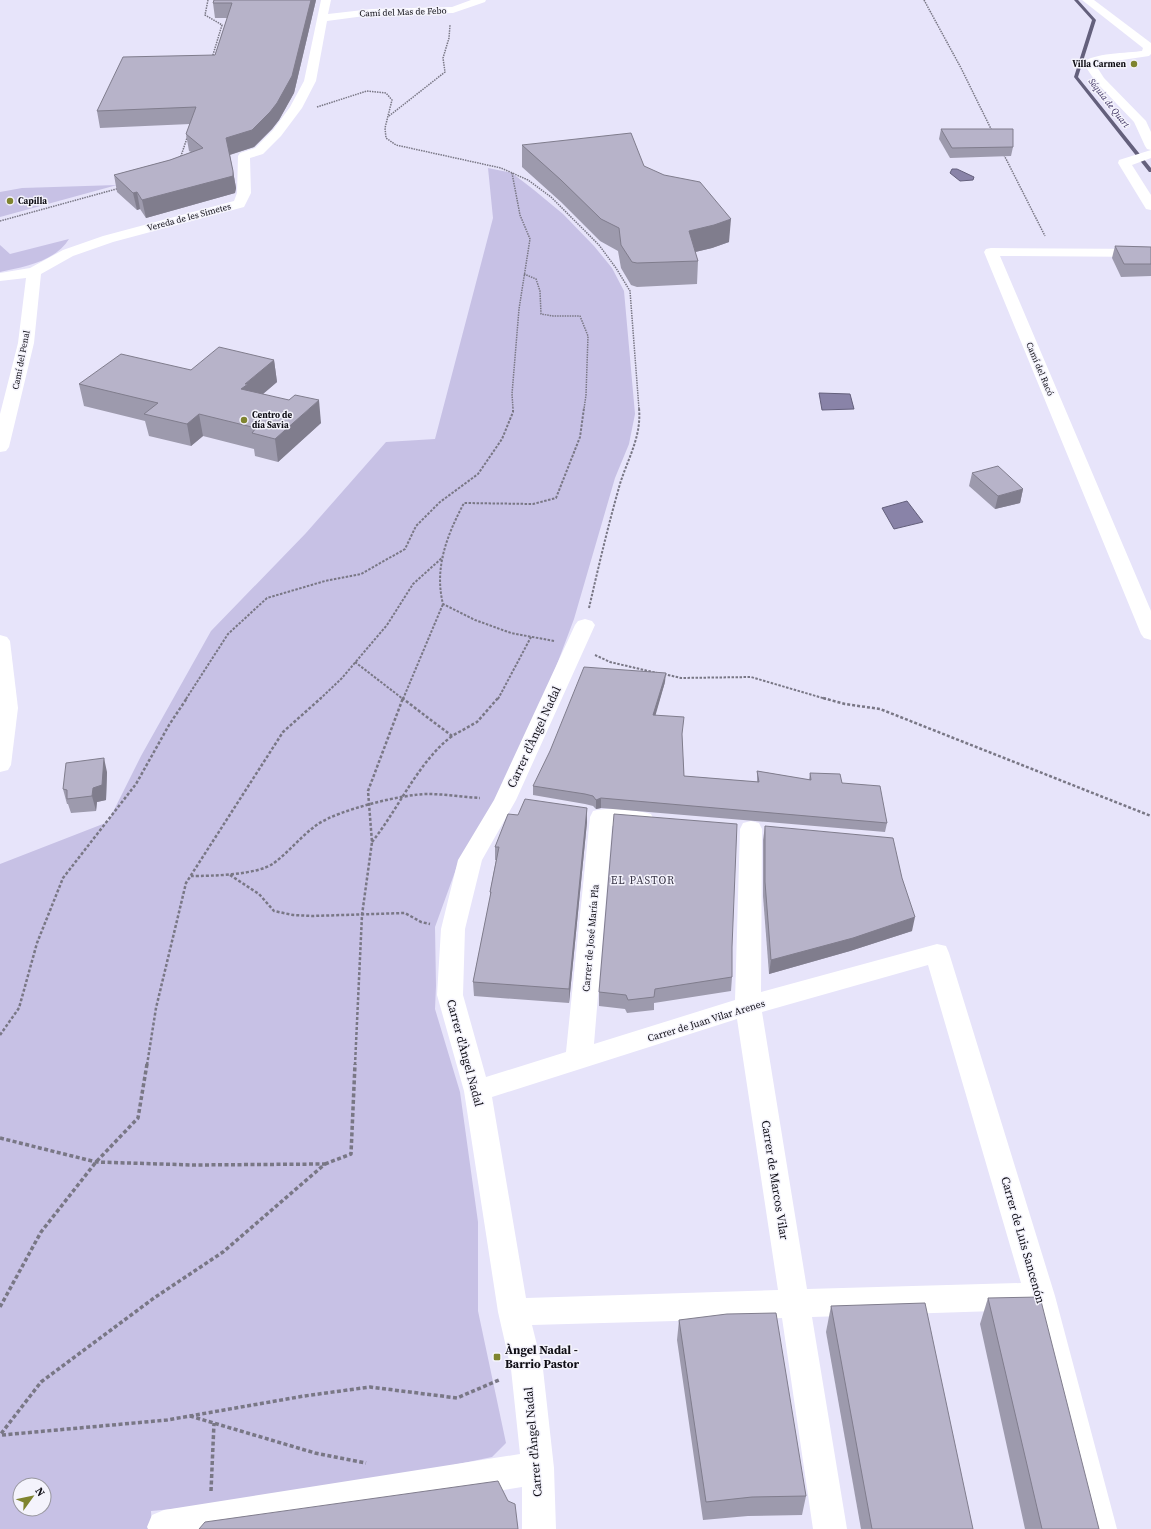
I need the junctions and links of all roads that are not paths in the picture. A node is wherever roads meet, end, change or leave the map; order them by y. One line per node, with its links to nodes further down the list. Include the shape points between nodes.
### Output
1 (326, 0): 4 (street, Vereda de les Simetes)
2 (481, 0): 4 (street, Camí del Mas de Febo, via 453,10 372,12)
3 (1086, 0): 5 (street, via 1149,47 1145,54 1095,60 1089,63 1100,80 1140,121)
4 (323, 18): 9 (street, Vereda de les Simetes, via 310,81 296,108 278,133 259,151 244,156 244,193 239,204 108,239 68,253)
5 (1151, 146)
6 (1151, 154): 7 (street, via 1124,162)
7 (1151, 206)
8 (1151, 253): 13 (street, Camí del Racó, via 990,252)
9 (34, 272): 10 (street); 11 (street, Camí del Penal, via 26,343)
10 (0, 277)
11 (0, 447)
12 (585, 625): 21 (street, Carrer d'Àngel Nadal, via 515,802 470,860 453,929 450,995)
13 (1151, 634)
14 (0, 641): 15 (street, via 7,708)
15 (0, 765)
16 (664, 822): 20 (street, Carrer de José María Pla, via 601,817)
17 (751, 829): 19 (street, Carrer de Marcos Vilar)
18 (937, 953): 19 (street, Carrer de Juan Vilar Arenes); 22 (street, Carrer de Luis Sancenón)
19 (748, 1006): 20 (street, Carrer de Juan Vilar Arenes); 23 (street, Carrer de Marcos Vilar)
20 (579, 1059): 21 (street, Carrer de Juan Vilar Arenes)
21 (477, 1091): 24 (street, Carrer d'Àngel Nadal)
22 (1040, 1296): 23 (street); 29 (street, Carrer de Luis Sancenón)
23 (794, 1304): 24 (street); 28 (street, Carrer de Marcos Vilar)
24 (513, 1312): 25 (street, Carrer d'Àngel Nadal, via 527,1369)
25 (538, 1468): 26 (street); 27 (street, Carrer d'Àngel Nadal)
26 (164, 1527)
27 (539, 1529)
28 (830, 1529)
29 (1100, 1529)

